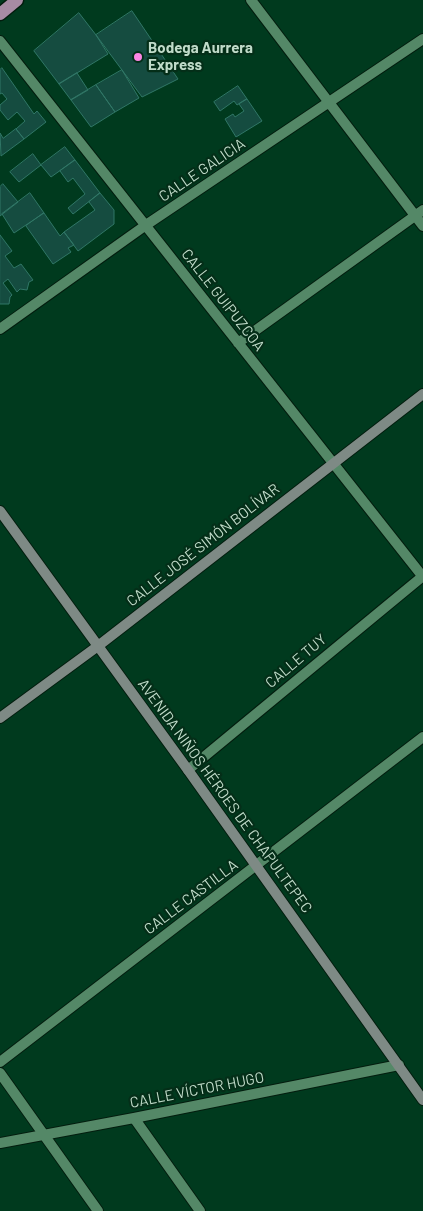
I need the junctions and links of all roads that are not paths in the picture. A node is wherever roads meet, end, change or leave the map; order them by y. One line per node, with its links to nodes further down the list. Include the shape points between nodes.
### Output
1 (17, 0): 3 (main road)
2 (252, 0): 6 (street)
3 (0, 14)
4 (423, 39): 6 (street, CALLE GALICIA)
5 (0, 41): 8 (street, CALLE GUIPUZCOA)
6 (329, 103): 7 (street); 8 (street, CALLE GALICIA)
7 (419, 212): 9 (street); 11 (street)
8 (146, 225): 10 (street, CALLE GALICIA); 11 (street, CALLE GUIPUZCOA)
9 (423, 226)
10 (0, 329)
11 (238, 343): 13 (street, CALLE GUIPUZCOA)
12 (423, 394): 13 (street, CALLE JOSÉ SIMÓN BOLÍVAR)
13 (332, 463): 15 (street, CALLE GUIPUZCOA); 16 (street, CALLE JOSÉ SIMÓN BOLÍVAR)
14 (0, 511): 16 (street, AVENIDA NIÑOS HÉROES DE CHAPULTEPEC)
15 (423, 576): 19 (street, CALLE TUY)
16 (98, 646): 17 (street, CALLE JOSÉ SIMÓN BOLÍVAR); 19 (street, AVENIDA NIÑOS HÉROES DE CHAPULTEPEC)
17 (0, 718)
18 (423, 737): 20 (street, CALLE CASTILLA)
19 (188, 770): 20 (street, AVENIDA NIÑOS HÉROES DE CHAPULTEPEC)
20 (256, 866): 21 (street, CALLE CASTILLA); 22 (street, AVENIDA NIÑOS HÉROES DE CHAPULTEPEC)
21 (0, 1062)
22 (399, 1065): 24 (street, AVENIDA NIÑOS HÉROES DE CHAPULTEPEC); 25 (street, CALLE VÍCTOR HUGO)
23 (0, 1073): 26 (street)
24 (423, 1100)
25 (134, 1118): 26 (street, CALLE VÍCTOR HUGO); 29 (street)
26 (43, 1135): 27 (street, CALLE VÍCTOR HUGO); 28 (street)
27 (0, 1143)
28 (98, 1211)
29 (200, 1211)

